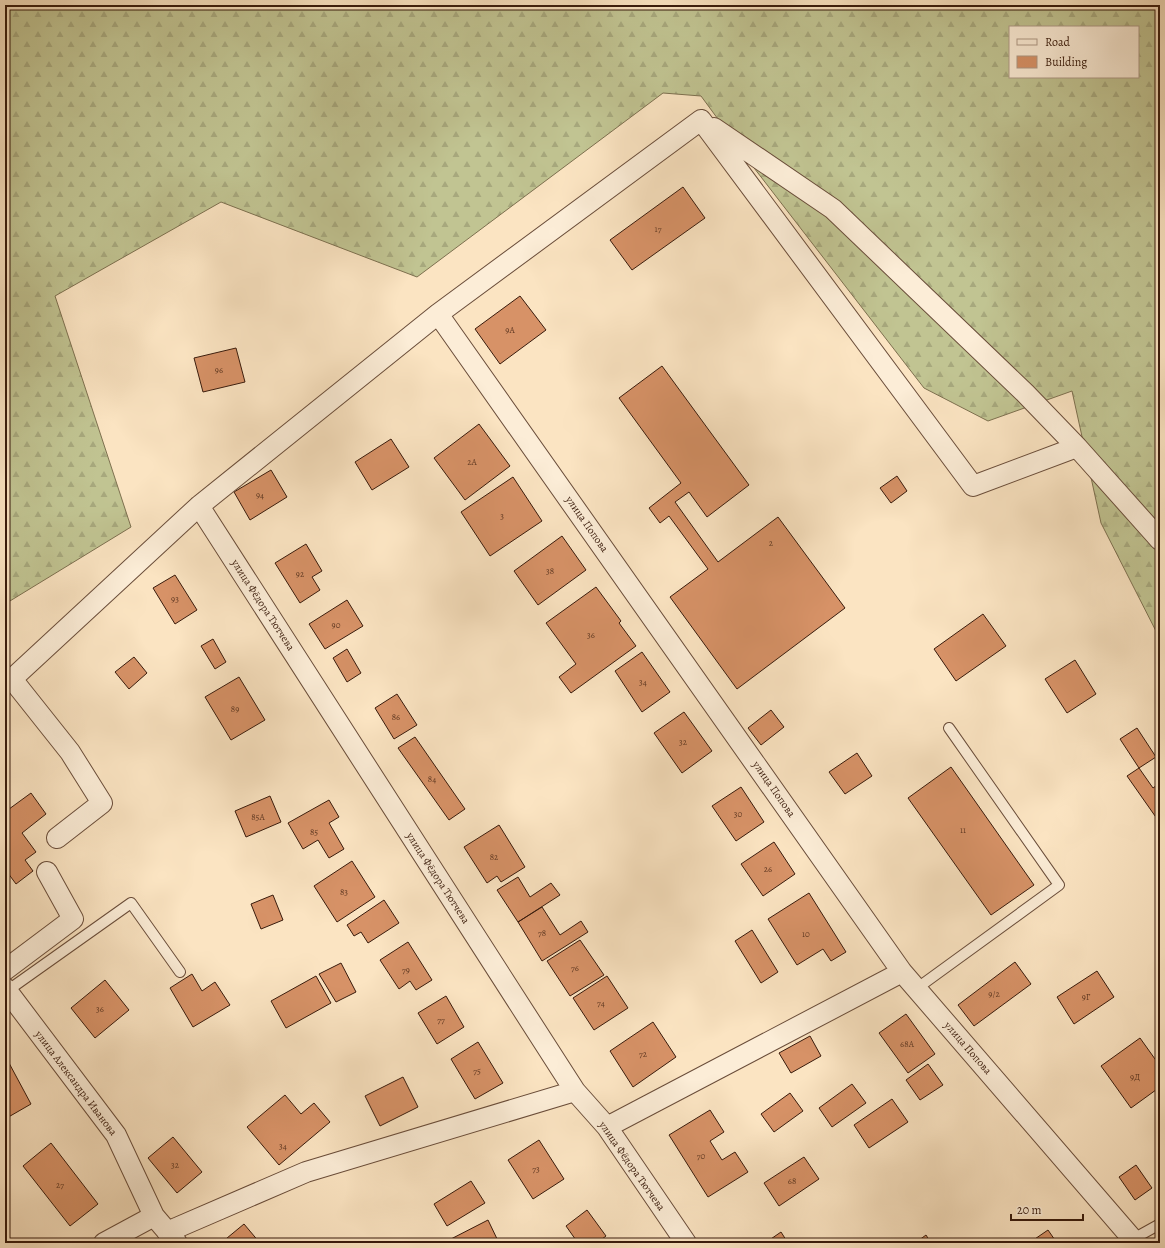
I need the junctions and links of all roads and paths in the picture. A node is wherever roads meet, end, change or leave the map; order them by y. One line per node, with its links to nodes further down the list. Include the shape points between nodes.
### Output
1 (701, 120): 2 (street); 3 (street, via 833,209); 3 (street, via 973,486)
2 (438, 314): 4 (street); 12 (street, улица Попова)
3 (1078, 447): 5 (street)
4 (199, 506): 6 (street); 15 (street, улица Фёдора Тютчева)
5 (1160, 540)
6 (8, 680): 8 (street, via 70,752 102,804)
7 (949, 728): 13 (lane, via 1060,885)
8 (57, 838)
9 (47, 872): 10 (street, via 73,919)
10 (5, 970)
11 (180, 972): 14 (lane, via 131,903)
12 (902, 972): 13 (street, улица Попова); 16 (street)
13 (916, 989): 20 (street, улица Попова)
14 (6, 990): 17 (street, улица Александра Иванова, via 116,1135)
15 (575, 1091): 16 (street, улица Фёдора Тютчева); 19 (street, via 306,1172)
16 (608, 1127): 22 (street, улица Фёдора Тютчева)
17 (154, 1216): 19 (street, улица Александра Иванова); 21 (street)
18 (1160, 1224): 20 (lane)
19 (172, 1237)
20 (1135, 1241)
21 (104, 1243)
22 (686, 1243)

